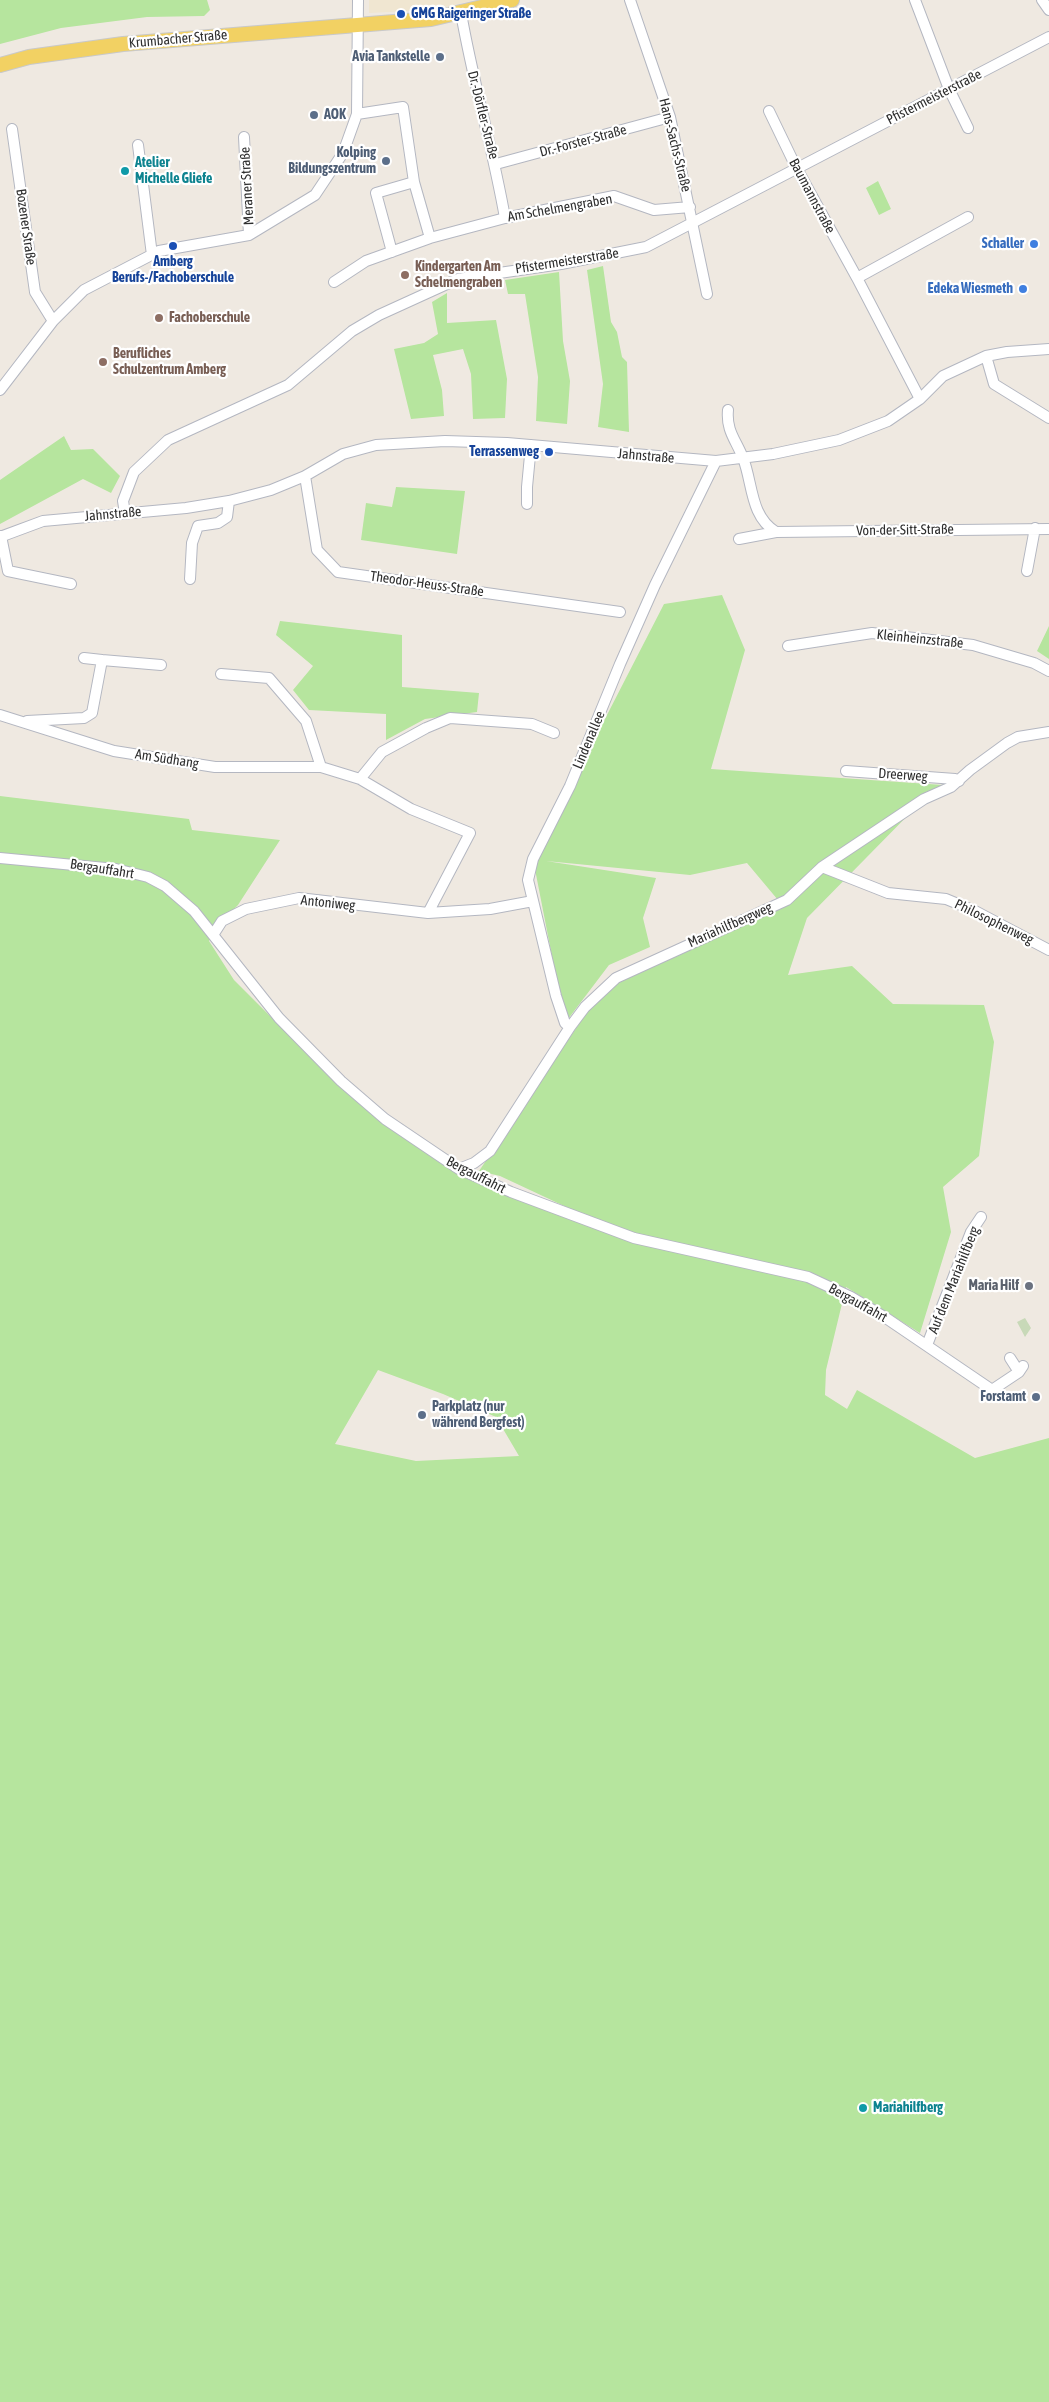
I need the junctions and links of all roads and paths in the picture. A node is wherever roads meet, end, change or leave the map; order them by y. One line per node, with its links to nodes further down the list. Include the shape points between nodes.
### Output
1 (358, 0): 8 (street)
2 (512, 0): 7 (main road, Krumbacher Straße)
3 (630, 0): 14 (street, Hans-Sachs-Straße)
4 (915, 0): 11 (street)
5 (1042, 0): 6 (street)
6 (1049, 10)
7 (461, 13): 8 (main road, Krumbacher Straße); 19 (street, Dr.-Dörfler-Straße, via 471,74)
8 (359, 26): 10 (main road, Krumbacher Straße, via 123,44 29,57); 13 (street)
9 (1049, 37): 11 (street, Pfistermeisterstraße)
10 (0, 65)
11 (949, 89): 15 (street); 20 (street, Pfistermeisterstraße)
12 (769, 111): 20 (street, Baumannstraße)
13 (358, 114): 21 (street, via 403,107); 26 (street, via 343,153 315,195)
14 (670, 117): 19 (street, Dr.-Forster-Straße); 22 (street, Hans-Sachs-Straße)
15 (968, 128)
16 (12, 129): 33 (street, Bozener Straße, via 35,292)
17 (244, 137): 26 (street, Meraner Straße)
18 (138, 145): 29 (street)
19 (496, 164): 24 (street, Dr.-Dörfler-Straße)
20 (796, 167): 25 (street, Pfistermeisterstraße); 30 (street, Baumannstraße)
21 (414, 182): 27 (street); 28 (street, via 376,193)
22 (690, 207): 24 (street, Am Schelmengraben, via 654,210 614,196); 25 (street, Hans-Sachs-Straße)
23 (968, 217): 30 (street)
24 (505, 218): 27 (street, Am Schelmengraben)
25 (693, 223): 32 (street, Hans-Sachs-Straße); 46 (street, Pfistermeisterstraße, via 646,247 562,264 458,279 379,315 352,332 288,385 168,440 134,472 123,501)
26 (249, 235): 29 (street)
27 (430, 238): 28 (street, Am Schelmengraben)
28 (392, 252): 31 (street, Am Schelmengraben, via 355,266)
29 (152, 255): 33 (street, via 84,290)
30 (857, 278): 37 (street, Baumannstraße)
31 (334, 282)
32 (707, 294)
33 (53, 320): 36 (street)
34 (1049, 349): 35 (street, Jahnstraße)
35 (986, 356): 37 (street, Jahnstraße, via 943,376); 39 (street, via 994,384)
36 (0, 390)
37 (920, 399): 41 (street, Jahnstraße, via 888,421 839,440)
38 (728, 410): 41 (street, via 727,425)
39 (1049, 418)
40 (531, 445): 42 (street, Jahnstraße); 43 (street, Jahnstraße, via 445,441 376,445 343,454); 45 (street, via 526,487)
41 (744, 459): 42 (street, Jahnstraße); 49 (street, via 753,501 766,526)
42 (716, 462): 72 (street, Lindenallee, via 655,585 570,786 533,859 528,880)
43 (305, 476): 44 (street, Jahnstraße, via 271,490); 55 (street, Theodor-Heuss-Straße, via 317,550 338,572)
44 (229, 501): 46 (street, Jahnstraße); 53 (street, via 227,517 218,523 198,526 192,544)
45 (528, 504)
46 (125, 513): 50 (street, Jahnstraße, via 43,521)
47 (1034, 528): 48 (street, Von-der-Sitt-Straße); 49 (street, Von-der-Sitt-Straße); 52 (street)
48 (1049, 529)
49 (776, 532): 51 (street, Von-der-Sitt-Straße)
50 (0, 537): 54 (street, via 8,571)
51 (739, 539)
52 (1027, 571)
53 (190, 578)
54 (71, 584)
55 (620, 612)
56 (788, 646): 60 (street, Kleinheinzstraße, via 872,633 974,645 1034,663)
57 (84, 658): 58 (street)
58 (102, 660): 59 (street); 63 (street, Am Südhang, via 92,713 84,718)
59 (161, 665)
60 (1049, 671)
61 (221, 674): 66 (street, via 269,678 306,722)
62 (0, 715): 63 (street, Am Südhang)
63 (18, 722): 66 (street, Am Südhang, via 114,751 215,767)
64 (1049, 732): 69 (street, Mariahilfbergweg, via 1018,737)
65 (554, 733): 68 (street, via 532,724 450,718 382,752)
66 (321, 767): 68 (street, Am Südhang)
67 (846, 771): 69 (street, Dreerweg)
68 (360, 779): 73 (street, Am Südhang, via 411,809 470,833)
69 (958, 781): 71 (street, Mariahilfbergweg, via 924,799)
70 (0, 858): 74 (street, Bergauffahrt, via 116,869 148,877 181,898)
71 (822, 867): 75 (street, Philosophenweg, via 888,893 946,899 975,910); 76 (street, Mariahilfbergweg, via 787,900 616,978 585,1006)
72 (533, 901): 73 (street, Antoniweg, via 490,909); 76 (street, Lindenallee, via 556,996 565,1023)
73 (428, 913): 74 (street, Antoniweg, via 299,898 246,909 222,921)
74 (213, 935): 77 (street, Bergauffahrt, via 279,1018 341,1081 385,1119)
75 (1049, 950)
76 (570, 1027): 77 (street, Mariahilfbergweg, via 490,1152)
77 (459, 1170): 79 (street, Bergauffahrt, via 634,1238 808,1277 852,1297)
78 (981, 1217): 79 (street, Auf dem Mariahilfberg, via 970,1232)
79 (927, 1345): 80 (street, Bergauffahrt, via 992,1390 1021,1369)
80 (1010, 1358)

